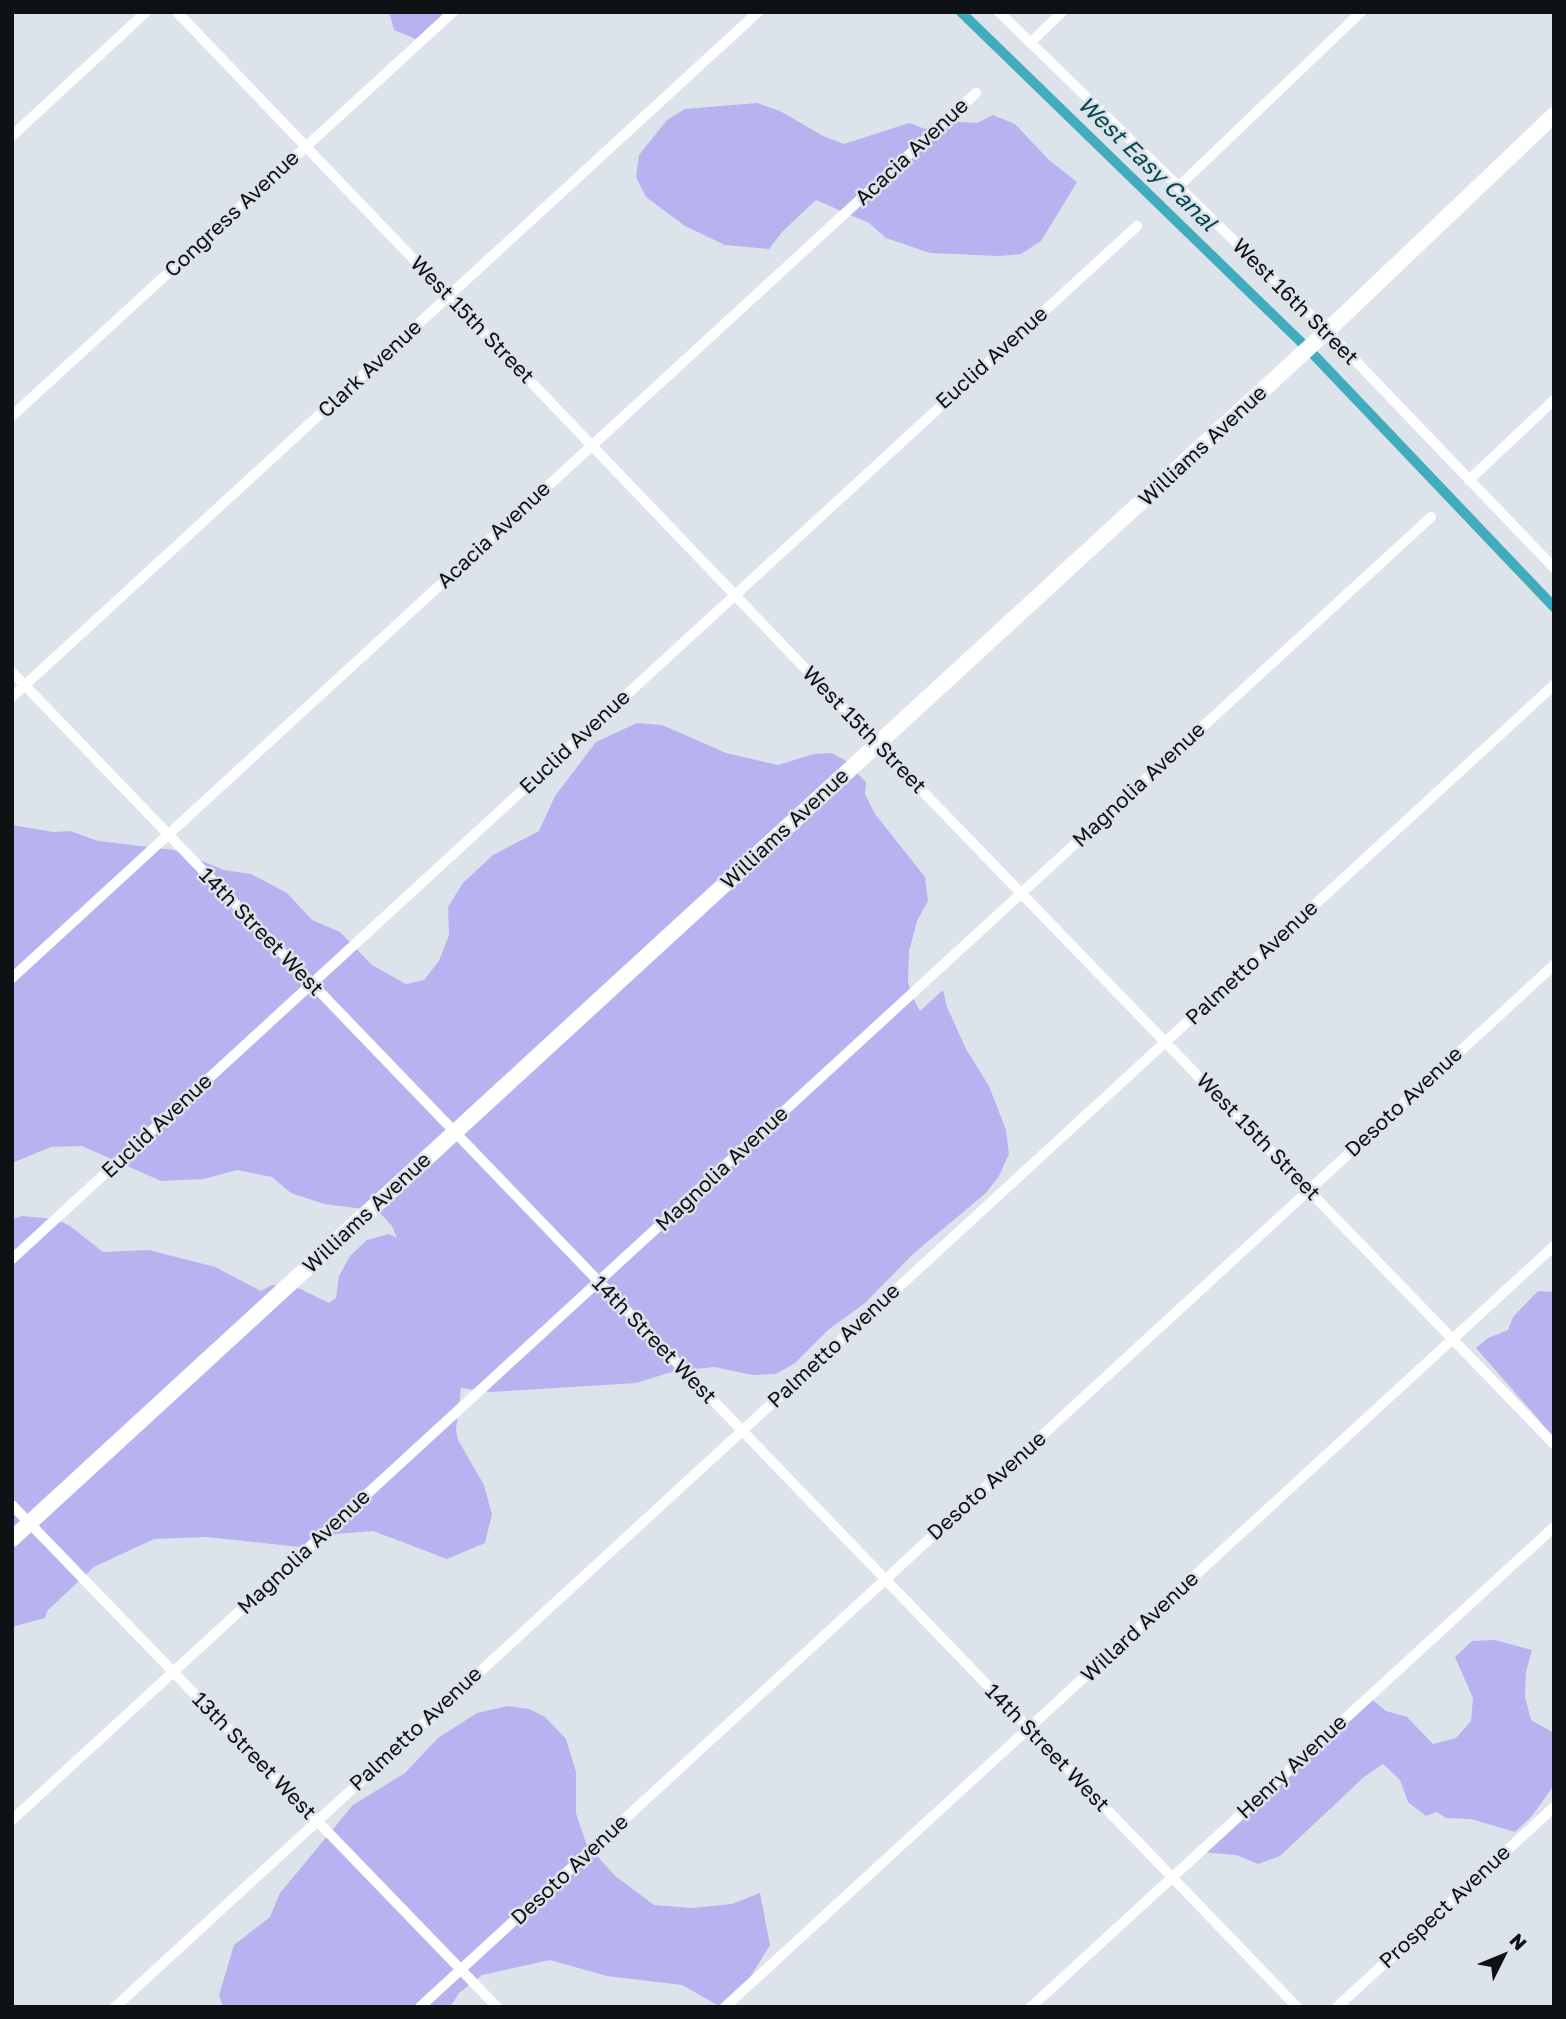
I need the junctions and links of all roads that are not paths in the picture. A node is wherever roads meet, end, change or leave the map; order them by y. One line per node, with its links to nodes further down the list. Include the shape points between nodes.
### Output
1 (146, 12): 11 (street)
2 (177, 12): 12 (street, West 15th Street)
3 (453, 12): 12 (street, Congress Avenue)
4 (758, 12): 15 (street, Clark Avenue)
5 (999, 12): 8 (street, West 16th Street)
6 (1062, 12): 8 (street)
7 (1361, 12): 13 (street)
8 (1030, 43): 13 (street, West 16th Street)
9 (976, 93): 19 (street, Acacia Avenue)
10 (1554, 115): 16 (street, Williams Avenue)
11 (12, 136)
12 (306, 147): 15 (street, West 15th Street); 18 (street, Congress Avenue)
13 (1178, 187): 16 (street, West 16th Street)
14 (1137, 226): 23 (street, Euclid Avenue)
15 (450, 296): 19 (street, West 15th Street); 25 (street, Clark Avenue)
16 (1327, 331): 20 (street, West 16th Street); 28 (street, Williams Avenue)
17 (1554, 400): 20 (street)
18 (12, 416)
19 (592, 445): 23 (street, West 15th Street); 29 (street, Acacia Avenue)
20 (1469, 480): 22 (street, West 16th Street)
21 (1430, 517): 30 (street, Magnolia Avenue)
22 (1554, 568)
23 (735, 595): 28 (street, West 15th Street); 33 (street, Euclid Avenue)
24 (12, 672): 25 (street, 14th Street West)
25 (25, 685): 27 (street, Clark Avenue); 29 (street, 14th Street West)
26 (1554, 685): 34 (street, Palmetto Avenue)
27 (12, 697)
28 (878, 744): 30 (street, West 15th Street); 35 (street, Williams Avenue)
29 (168, 835): 32 (street, Acacia Avenue); 33 (street, 14th Street West)
30 (1022, 893): 34 (street, West 15th Street); 39 (street, Magnolia Avenue)
31 (1554, 965): 36 (street, Desoto Avenue)
32 (12, 978)
33 (311, 985): 35 (street, 14th Street West); 38 (street, Euclid Avenue)
34 (1166, 1042): 36 (street, West 15th Street); 41 (street, Palmetto Avenue)
35 (454, 1133): 39 (street, 14th Street West); 44 (street, Williams Avenue)
36 (1309, 1191): 40 (street, West 15th Street); 47 (street, Desoto Avenue)
37 (1554, 1246): 40 (street, Willard Avenue)
38 (12, 1259)
39 (598, 1283): 41 (street, 14th Street West); 48 (street, Magnolia Avenue)
40 (1452, 1339): 42 (street, West 15th Street); 49 (street, Willard Avenue)
41 (741, 1431): 47 (street, 14th Street West); 52 (street, Palmetto Avenue)
42 (1554, 1444)
43 (12, 1505): 44 (street, 13th Street West)
44 (29, 1523): 46 (street, Williams Avenue); 48 (street, 13th Street West)
45 (1554, 1527): 53 (street, Henry Avenue)
46 (12, 1539)
47 (885, 1580): 49 (street, 14th Street West); 54 (street, Desoto Avenue)
48 (173, 1672): 51 (street, Magnolia Avenue); 52 (street, 13th Street West)
49 (1028, 1729): 53 (street, 14th Street West); 58 (street, Willard Avenue)
50 (1554, 1807): 61 (street, Prospect Avenue)
51 (12, 1820)
52 (316, 1821): 54 (street, 13th Street West); 55 (street, Palmetto Avenue)
53 (1172, 1877): 59 (street, Henry Avenue); 60 (street, 14th Street West)
54 (461, 1970): 56 (street, Desoto Avenue); 57 (street, 13th Street West)
55 (115, 2007)
56 (420, 2007)
57 (496, 2007)
58 (725, 2007)
59 (1031, 2007)
60 (1297, 2007)
61 (1337, 2007)

